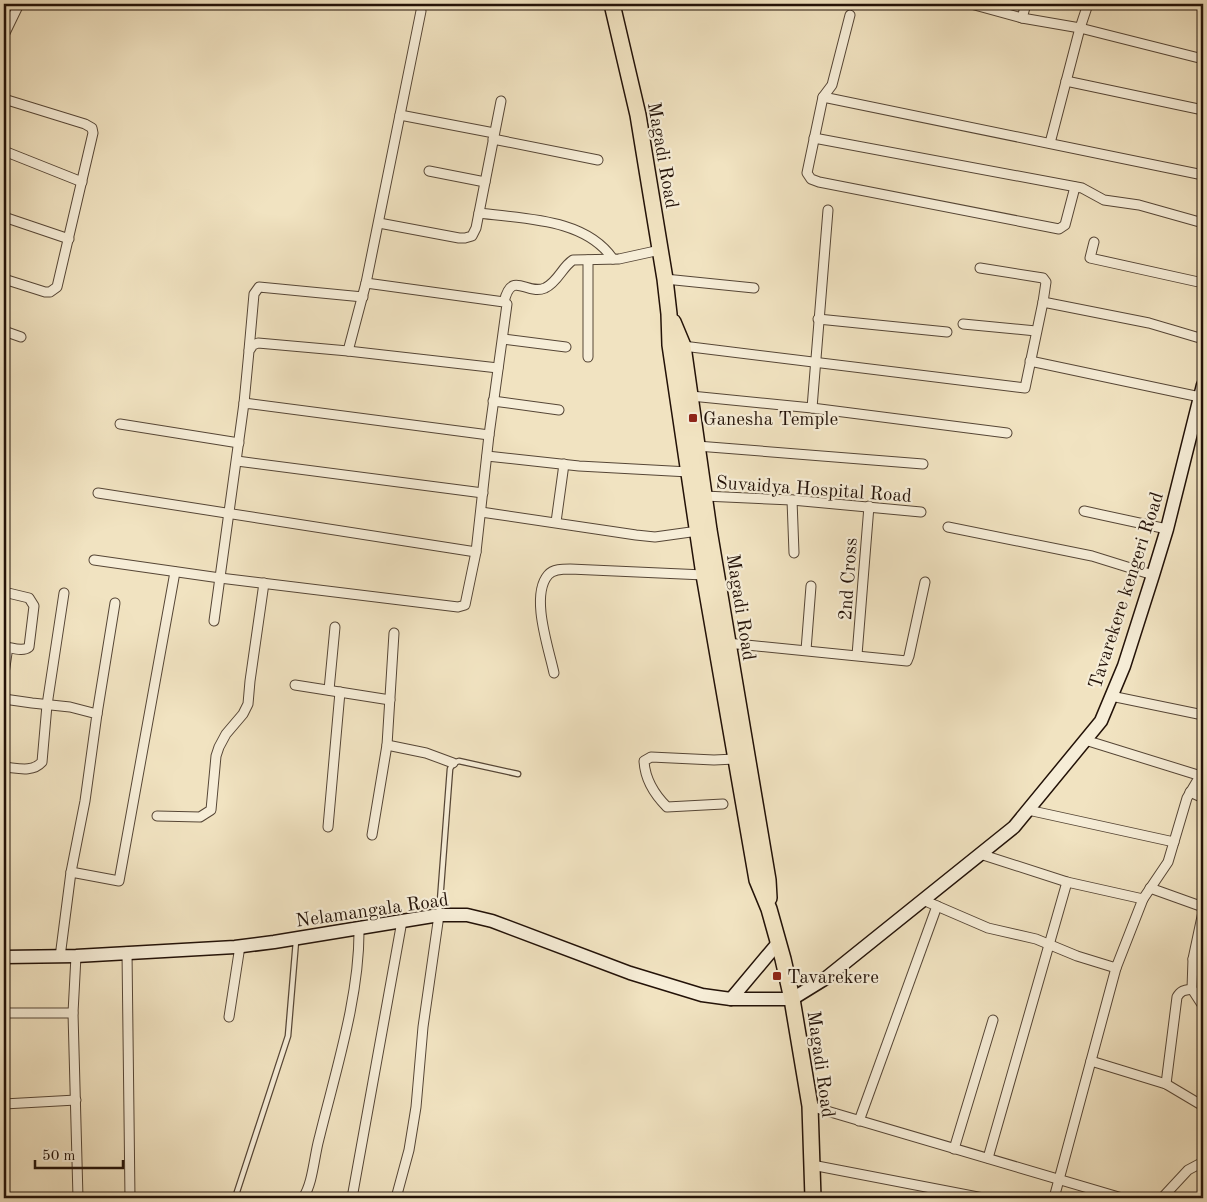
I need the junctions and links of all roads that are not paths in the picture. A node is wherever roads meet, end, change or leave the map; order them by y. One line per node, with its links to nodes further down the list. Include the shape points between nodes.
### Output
1 (19, 4): 10 (street)
2 (612, 4): 35 (main road, Magadi Road, via 638,115)
3 (971, 4): 8 (street)
4 (1026, 4): 8 (street)
5 (1088, 4): 9 (street)
6 (421, 11): 17 (street)
7 (850, 15): 13 (street, via 832,85)
8 (1022, 18): 9 (street)
9 (1080, 28): 11 (street); 12 (street)
10 (4, 35)
11 (1203, 59)
12 (1066, 81): 16 (street); 20 (street)
13 (823, 97): 19 (street); 20 (street)
14 (4, 99): 25 (street, via 92,128 93,139)
15 (501, 101): 18 (street)
16 (1203, 110)
17 (400, 115): 18 (street); 31 (street)
18 (494, 136): 22 (street); 26 (street)
19 (814, 138): 27 (street); 27 (street, via 806,172 811,179 1049,228 1059,229 1065,225)
20 (1050, 143): 24 (street)
21 (4, 151): 25 (street)
22 (598, 160)
23 (429, 171): 26 (street)
24 (1203, 175)
25 (82, 182): 33 (street)
26 (485, 182): 29 (street)
27 (1075, 187): 32 (street, via 1104,200 1139,205)
28 (828, 210): 48 (street)
29 (479, 213): 31 (street, via 474,233 465,238); 36 (street, via 568,226 602,244)
30 (4, 217): 33 (street)
31 (379, 223): 41 (street)
32 (1203, 223)
33 (69, 239): 39 (street, via 54,290 45,292)
34 (1094, 242): 42 (street, via 1090,258)
35 (660, 250): 36 (street); 40 (main road, Magadi Road)
36 (613, 259): 37 (street)
37 (588, 260): 45 (street, via 569,262 554,282 546,287 514,285 506,292); 60 (street)
38 (980, 268): 46 (street, via 1043,278 1046,282)
39 (4, 279)
40 (665, 279): 43 (street); 47 (main road, Magadi Road)
41 (366, 283): 44 (street); 45 (street)
42 (1203, 283)
43 (754, 288)
44 (363, 296): 58 (street, via 259,287 254,294); 59 (street)
45 (504, 302): 54 (street, via 507,306)
46 (1043, 302): 51 (street); 55 (street, via 1149,323)
47 (669, 314): 56 (main road, Magadi Road); 79 (main road, Magadi Road, via 670,345)
48 (818, 319): 52 (street); 62 (street)
49 (963, 324): 51 (street)
50 (4, 331): 53 (street)
51 (1036, 331): 61 (street)
52 (947, 332)
53 (21, 337)
54 (503, 339): 57 (street); 63 (street)
55 (1203, 340)
56 (683, 346): 62 (street); 65 (main road, Magadi Road)
57 (566, 347)
58 (250, 351): 59 (street, via 253,345 266,343); 67 (street)
59 (348, 351): 63 (street)
60 (588, 357)
61 (1030, 361): 62 (street, via 1025,388); 64 (street)
62 (815, 362): 68 (street)
63 (498, 368): 66 (street)
64 (1202, 391): 91 (main road, Tavarekere kengeri Road)
65 (691, 396): 68 (street); 74 (main road, Magadi Road)
66 (494, 401): 69 (street); 72 (street)
67 (244, 403): 72 (street); 73 (street)
68 (812, 408): 71 (street)
69 (559, 410)
70 (120, 424): 73 (street)
71 (1008, 433)
72 (489, 436): 75 (street)
73 (240, 443): 76 (street)
74 (698, 446): 78 (street); 82 (main road, Magadi Road)
75 (487, 456): 77 (street); 81 (street)
76 (237, 461): 81 (street); 88 (street)
77 (564, 464): 79 (street); 89 (street)
78 (923, 464)
79 (689, 472): 92 (main road, Magadi Road)
80 (98, 493): 88 (street)
81 (483, 493): 86 (street)
82 (704, 496): 83 (street, Suvaidya Hospital Road); 109 (main road, Magadi Road)
83 (792, 500): 84 (street, Suvaidya Hospital Road); 94 (street)
84 (869, 506): 87 (street, Suvaidya Hospital Road); 112 (street, 2nd Cross)
85 (1084, 511): 91 (street)
86 (481, 512): 89 (street); 93 (street)
87 (921, 512)
88 (229, 514): 93 (street); 99 (street)
89 (556, 522): 92 (street, via 655,537)
90 (948, 527): 98 (street, via 1092,556)
91 (1166, 529): 98 (main road, Tavarekere kengeri Road)
92 (698, 531): 97 (main road, Magadi Road)
93 (476, 552): 101 (street, via 467,600 462,607)
94 (794, 552)
95 (94, 560): 96 (street)
96 (175, 572): 99 (street); 141 (street, via 119,881)
97 (704, 575): 113 (street, via 570,569 549,574 542,585 540,598); 126 (main road, Magadi Road)
98 (1153, 575): 118 (main road, Tavarekere kengeri Road)
99 (220, 578): 101 (street); 106 (street)
100 (925, 582): 112 (street, via 907,661)
101 (264, 583): 135 (street, via 248,704 219,747 211,810 200,817)
102 (811, 586): 111 (street)
103 (4, 592): 110 (street, via 29,598 34,606 29,646 22,650)
104 (64, 593): 121 (street)
105 (115, 602): 122 (street)
106 (214, 621)
107 (334, 627): 116 (street)
108 (394, 633): 120 (street)
109 (727, 643): 111 (street); 136 (main road, Magadi Road)
110 (5, 646): 114 (street)
111 (806, 650): 112 (street)
112 (857, 655)
113 (554, 673)
114 (4, 674)
115 (295, 684): 116 (street)
116 (329, 690): 117 (street)
117 (340, 692): 120 (street); 137 (street)
118 (1111, 696): 123 (street); 124 (main road, Tavarekere kengeri Road, via 1101,721)
119 (4, 698): 121 (street)
120 (390, 700): 125 (street)
121 (47, 705): 122 (street); 128 (street, via 42,762 36,768)
122 (97, 714): 141 (street)
123 (1203, 715)
124 (1085, 740): 129 (street); 134 (main road, Tavarekere kengeri Road)
125 (387, 745): 127 (street); 138 (street)
126 (735, 759): 133 (street, via 652,757 644,761 645,774 657,797 667,806); 136 (main road, Magadi Road)
127 (453, 763): 130 (lane, via 466,762); 149 (lane, via 448,775)
128 (4, 767)
129 (1202, 773): 131 (street)
130 (518, 774)
131 (1190, 792): 132 (street); 139 (street)
132 (1203, 798)
133 (723, 804)
134 (1028, 810): 139 (street); 140 (main road, Tavarekere kengeri Road, via 1014,828)
135 (157, 816)
136 (753, 823): 153 (main road, Magadi Road, via 768,880 769,909)
137 (328, 827)
138 (372, 834)
139 (1174, 842): 143 (street, via 1168,862)
140 (980, 854): 142 (street); 145 (main road, Tavarekere kengeri Road)
141 (71, 872): 159 (street)
142 (1067, 882): 144 (street); 154 (street)
143 (1150, 888): 144 (street); 147 (street)
144 (1143, 899): 162 (street)
145 (923, 900): 146 (street); 165 (main road, Tavarekere kengeri Road, via 826,978)
146 (937, 906): 154 (street, via 988,928); 177 (street)
147 (1203, 907)
148 (1203, 912): 160 (street)
149 (439, 915): 150 (main road, Nelamangala Road); 164 (main road, Nelamangala Road, via 467,915 492,921 630,973); 188 (street, via 423,1027 416,1107)
150 (402, 921): 151 (main road, Nelamangala Road); 187 (street)
151 (359, 928): 152 (main road, Nelamangala Road); 186 (street, via 357,968 343,1041)
152 (296, 939): 155 (main road, Nelamangala Road); 185 (lane, via 288,1036)
153 (778, 943): 164 (main road); 165 (main road, Magadi Road)
154 (1048, 944): 162 (street); 179 (street)
155 (240, 946): 156 (main road, Nelamangala Road); 169 (street)
156 (127, 952): 157 (main road, Nelamangala Road); 184 (street)
157 (76, 956): 159 (main road, Nelamangala Road); 168 (street)
158 (4, 957): 159 (main road, Nelamangala Road)
159 (60, 957)
160 (1193, 959): 161 (street); 163 (street)
161 (1203, 961)
162 (1116, 968): 171 (street)
163 (1192, 989): 166 (street); 172 (street, via 1179,992 1177,997)
164 (731, 1000): 165 (main road, Nelamangala Road)
165 (792, 1000): 175 (main road, Magadi Road)
166 (1203, 1006)
167 (4, 1013): 168 (street)
168 (73, 1013): 173 (street)
169 (229, 1017)
170 (993, 1020): 178 (street)
171 (1091, 1061): 172 (street); 182 (street)
172 (1166, 1084): 176 (street)
173 (76, 1100): 174 (street); 183 (street)
174 (4, 1104)
175 (810, 1106): 177 (street); 181 (main road, Magadi Road)
176 (1203, 1106)
177 (859, 1121): 178 (street)
178 (954, 1149): 179 (street)
179 (988, 1158): 182 (street)
180 (1203, 1162): 193 (street, via 1181,1176)
181 (812, 1164): 189 (main road, Magadi Road); 190 (street)
182 (1060, 1179): 191 (street); 192 (street)
183 (78, 1198)
184 (130, 1198)
185 (235, 1198)
186 (304, 1198)
187 (352, 1198)
188 (396, 1198)
189 (813, 1198)
190 (983, 1198)
191 (1054, 1198)
192 (1122, 1198)
193 (1162, 1198)

